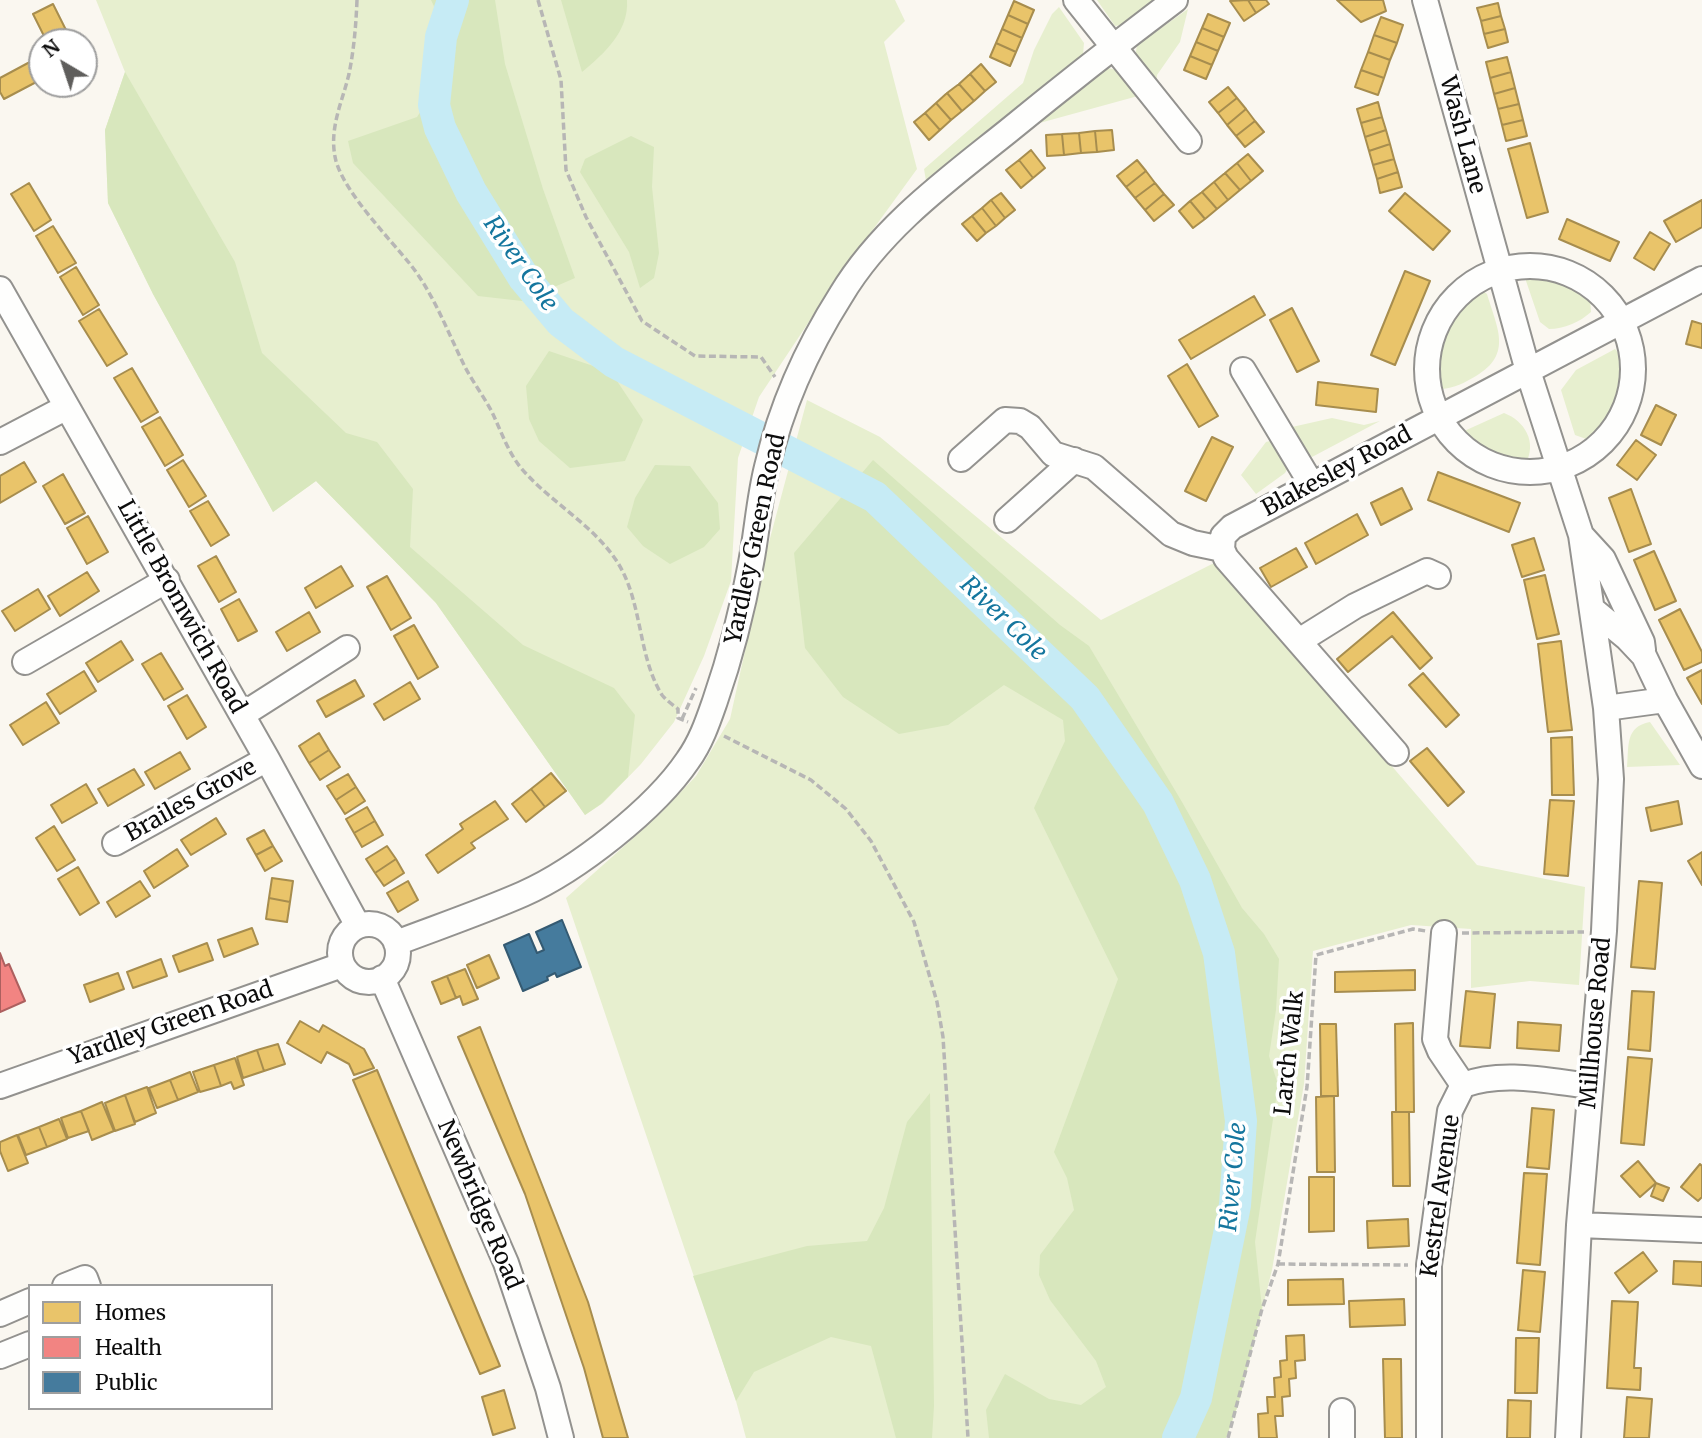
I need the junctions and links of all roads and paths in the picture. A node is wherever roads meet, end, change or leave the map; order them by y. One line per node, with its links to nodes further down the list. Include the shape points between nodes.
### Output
1 (538, 0): 13 (path, via 561,80 566,170 642,321 695,356 761,358)
2 (1076, 0): 5 (street)
3 (1175, 0): 5 (street, Yardley Green Road)
4 (1425, 0): 7 (street, Wash Lane)
5 (1113, 47): 6 (street); 41 (street, Yardley Green Road, via 883,238 842,293 810,350 782,417 766,468 733,650 705,729 688,760 626,826 586,856 525,893)
6 (1189, 141)
7 (1499, 270): 10 (street, via 1520,266 1562,270 1598,290); 12 (street, Wash Lane); 15 (street, via 1463,290 1437,322 1430,342 1427,383)
8 (1702, 279): 10 (street, Blakesley Road)
9 (0, 289): 14 (street, Little Bromwich Road)
10 (1623, 320): 12 (street, Blakesley Road); 19 (street, via 1634,362 1624,411 1594,451)
11 (1243, 370): 20 (street)
12 (1528, 371): 15 (street, Blakesley Road); 19 (street, Wash Lane)
13 (781, 384)
14 (67, 407): 16 (street); 25 (street, Little Bromwich Road)
15 (1438, 418): 19 (street, via 1454,440 1491,465 1513,471); 20 (street, Blakesley Road)
16 (0, 442)
17 (961, 458): 18 (street, via 1005,420 1020,421 1053,454)
18 (1074, 460): 21 (street); 23 (street, via 1094,467 1171,534)
19 (1558, 469): 22 (street, Wash Lane)
20 (1312, 485): 23 (street, Blakesley Road, via 1232,527 1223,536)
21 (1007, 520)
22 (1581, 535): 26 (street, Wash Lane); 29 (street, via 1603,559 1642,642)
23 (1222, 548): 27 (street)
24 (1438, 576): 27 (street, via 1427,571)
25 (167, 580): 30 (street); 33 (street, Little Bromwich Road)
26 (1592, 609): 29 (street); 32 (street, Millhouse Road)
27 (1299, 640): 34 (street)
28 (347, 648): 33 (street)
29 (1644, 656): 31 (street)
30 (25, 662)
31 (1665, 700): 32 (street); 36 (street)
32 (1606, 708): 39 (street, Millhouse Road, via 1611,779)
33 (242, 715): 35 (street, Little Bromwich Road)
34 (1396, 753)
35 (267, 759): 37 (street, Brailes Grove); 38 (street, Little Bromwich Road)
36 (1702, 766)
37 (116, 843)
38 (358, 926): 41 (street, via 385,929); 42 (street, via 344,937)
39 (1604, 931): 40 (path, Larch Walk); 46 (street, Millhouse Road)
40 (1444, 933): 44 (street, via 1435,1039); 49 (path, Larch Walk, via 1413,929 1316,955 1307,1087)
41 (396, 943): 43 (street, via 394,966)
42 (342, 965): 43 (street, via 360,980); 45 (street, Yardley Green Road)
43 (382, 978): 58 (street, Newbridge Road, via 506,1263)
44 (1463, 1085): 46 (street, Kestrel Avenue, via 1481,1078 1505,1077); 50 (street, Kestrel Avenue, via 1450,1111)
45 (0, 1086)
46 (1590, 1086): 47 (street, Millhouse Road)
47 (1579, 1225): 48 (street); 62 (street, Millhouse Road)
48 (1702, 1230)
49 (1278, 1264): 50 (path); 59 (path, Larch Walk)
50 (1429, 1265): 61 (street, Kestrel Avenue)
51 (70, 1284): 52 (street, via 85,1278)
52 (87, 1284)
53 (28, 1302): 54 (street)
54 (0, 1314)
55 (28, 1345): 56 (street)
56 (0, 1356)
57 (1342, 1411): 60 (street)
58 (561, 1438)
59 (1228, 1438)
60 (1342, 1438)
61 (1429, 1438)
62 (1568, 1438)

